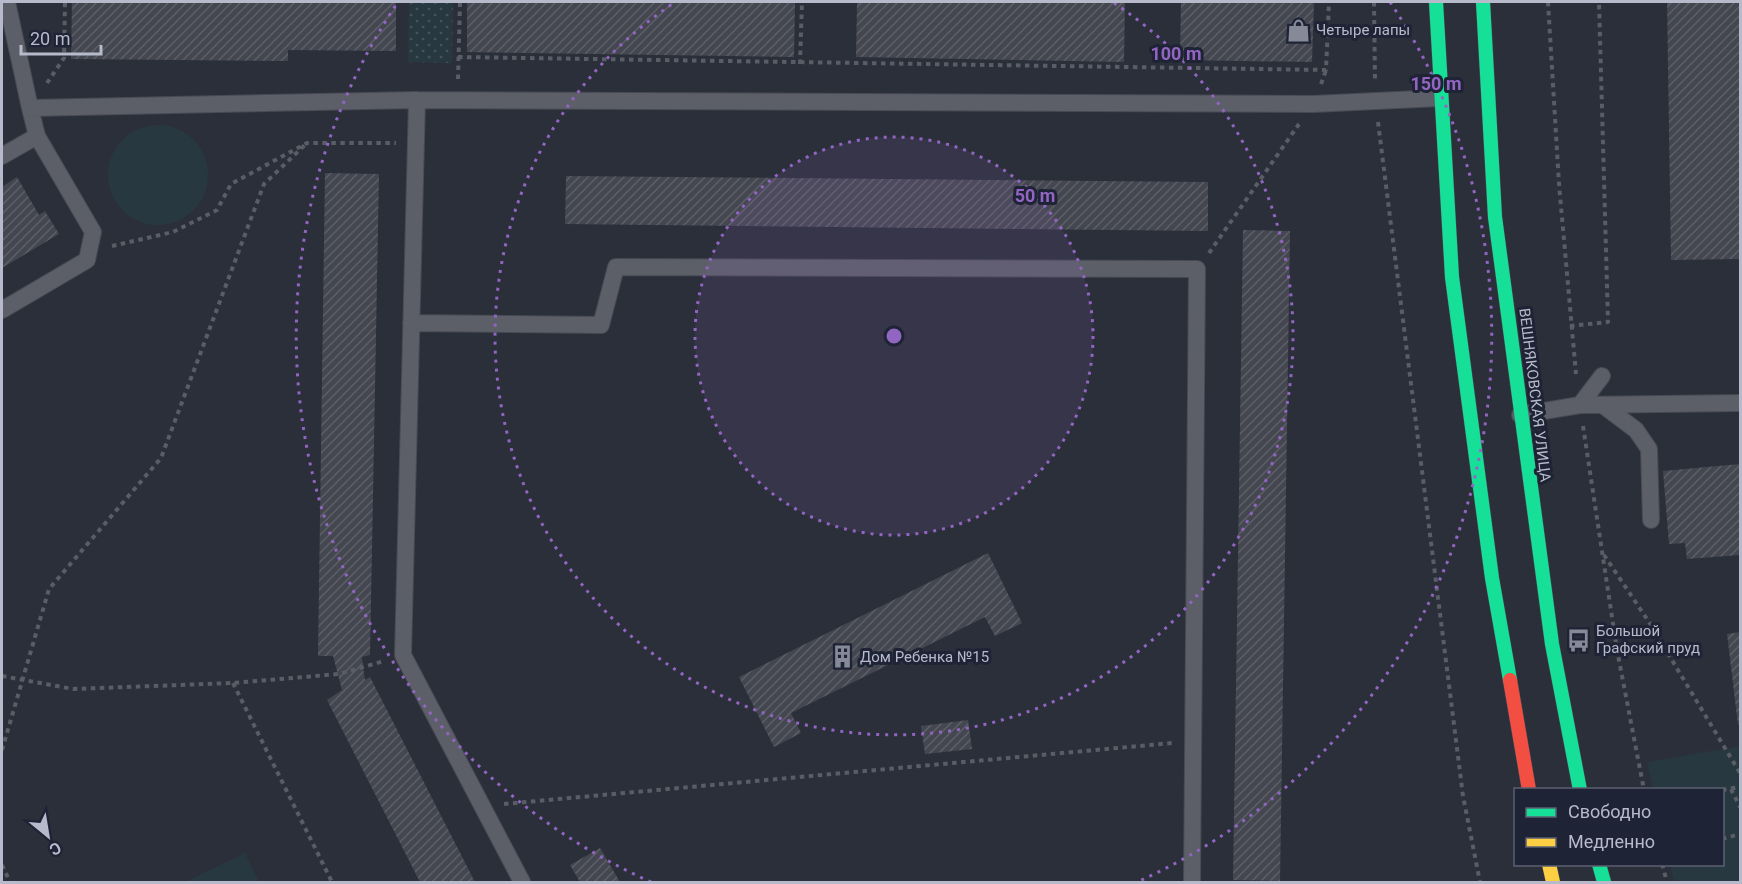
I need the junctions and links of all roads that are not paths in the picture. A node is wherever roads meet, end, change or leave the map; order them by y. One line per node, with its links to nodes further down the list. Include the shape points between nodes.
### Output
1 (7, 2): 10 (lane)
2 (1436, 2): 6 (main road)
3 (1483, 2): 7 (main road, ВЕШНЯКОВСКАЯ УЛИЦА)
4 (1455, 46): 6 (main road, via 1447,51)
5 (1473, 46): 7 (main road, via 1485,59)
6 (1439, 68): 8 (main road)
7 (1486, 68): 19 (main road, ВЕШНЯКОВСКАЯ УЛИЦА, via 1495,217)
8 (1440, 98): 9 (lane, via 1313,104); 21 (main road, via 1452,277 1492,578)
9 (417, 100): 10 (lane); 14 (lane)
10 (30, 108): 11 (lane)
11 (37, 136): 12 (lane); 13 (lane, via 93,232 90,247 87,260)
12 (2, 156)
13 (2, 310)
14 (411, 323): 25 (lane, via 403,655); 26 (lane, via 601,325 616,267 1197,269)
15 (1602, 376): 17 (lane)
16 (1740, 404): 18 (lane)
17 (1580, 405): 18 (lane); 19 (lane)
18 (1604, 406): 20 (lane, via 1636,430 1649,449)
19 (1520, 415): 22 (main road, ВЕШНЯКОВСКАЯ УЛИЦА, via 1552,644)
20 (1651, 520)
21 (1529, 788)
22 (1580, 788)
23 (1549, 866): 27 (main road)
24 (1600, 866): 28 (main road)
25 (522, 882)
26 (1192, 882)
27 (1553, 882)
28 (1604, 882)

